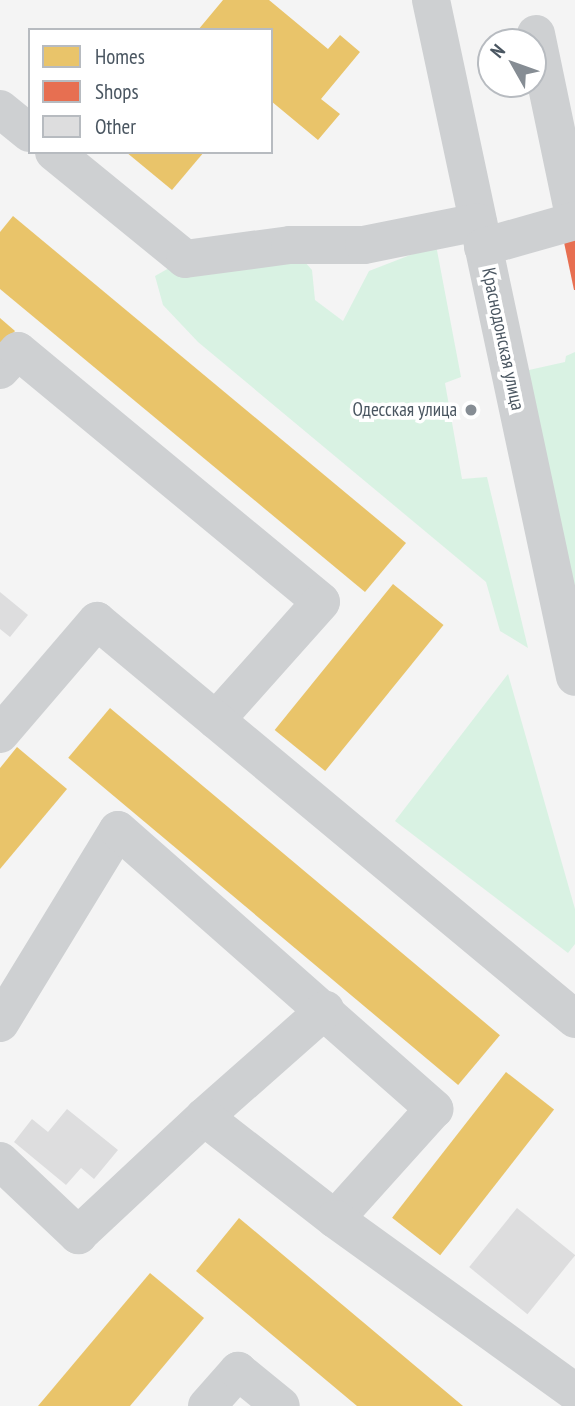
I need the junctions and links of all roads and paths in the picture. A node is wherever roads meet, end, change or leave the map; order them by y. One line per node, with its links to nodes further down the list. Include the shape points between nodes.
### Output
1 (431, 0): 7 (street, Краснодонская улица)
2 (547, 86): 6 (street)
3 (0, 109): 4 (street)
4 (28, 131)
5 (56, 154): 7 (street, via 185,259 290,245 364,245)
6 (575, 220): 7 (street)
7 (481, 234): 9 (street, Краснодонская улица)
8 (0, 370): 10 (street, via 18,351 321,602)
9 (575, 677)
10 (216, 720): 11 (street, via 97,621); 13 (street)
11 (0, 734)
12 (325, 1010): 14 (street, via 118,830); 15 (street); 17 (street, via 434,1109)
13 (575, 1019)
14 (0, 1023)
15 (204, 1117): 16 (street, via 78,1235); 17 (street)
16 (0, 1161)
17 (335, 1219): 18 (street)
18 (575, 1392)
19 (207, 1406): 20 (street, via 238,1371)
20 (281, 1406)

